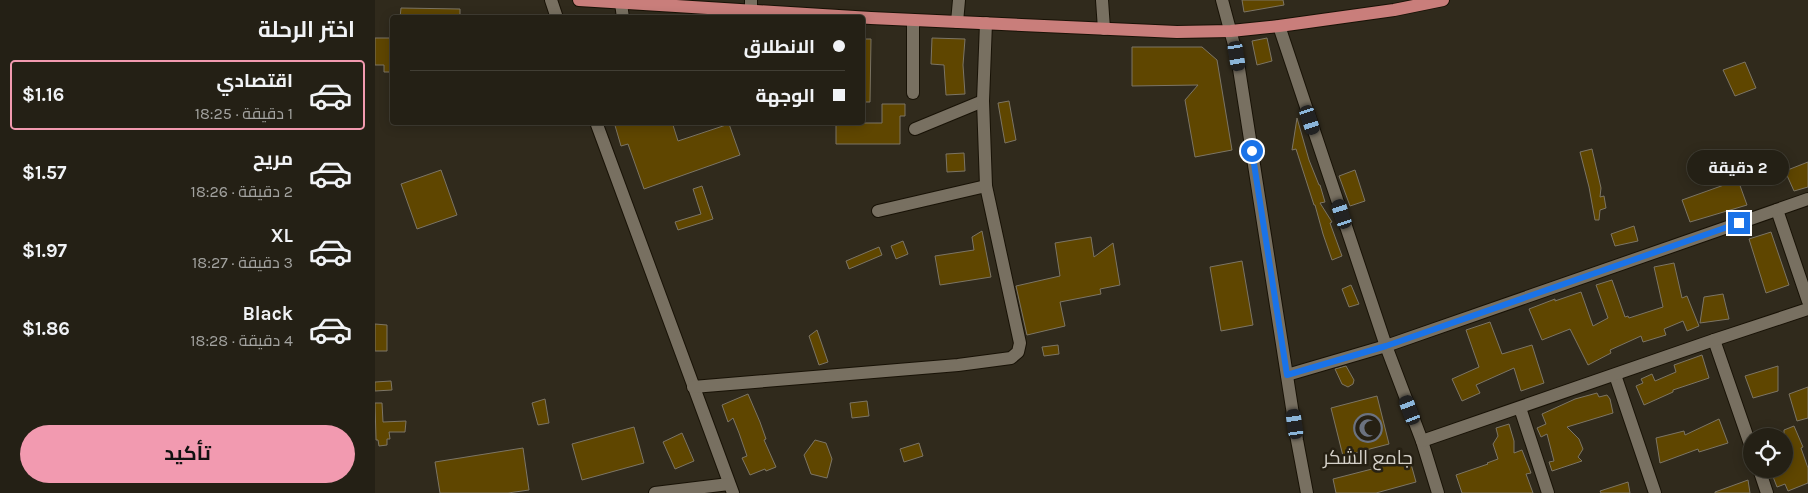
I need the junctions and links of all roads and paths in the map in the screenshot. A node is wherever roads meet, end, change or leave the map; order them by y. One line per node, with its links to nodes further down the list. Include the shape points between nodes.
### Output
1 (551, 0): 9 (street)
2 (579, 0): 7 (main road)
3 (959, 0): 14 (street)
4 (1102, 0): 17 (street)
5 (1223, 0): 18 (street)
6 (1443, 0): 16 (main road)
7 (621, 2): 8 (main road); 10 (street)
8 (751, 5): 11 (main road)
9 (556, 15)
10 (623, 15)
11 (859, 15)
12 (865, 16): 13 (main road)
13 (913, 20): 14 (main road); 19 (street)
14 (957, 22): 15 (main road)
15 (986, 23): 17 (main road); 20 (street)
16 (1279, 26): 18 (main road); 30 (street)
17 (1104, 29): 18 (main road)
18 (1231, 31): 31 (street)
19 (913, 93)
20 (983, 101): 22 (street); 23 (street)
21 (597, 125): 33 (street)
22 (915, 129)
23 (986, 186): 26 (street); 33 (street, via 1020,343 1014,356 958,365)
24 (1808, 199): 25 (street)
25 (1777, 210): 27 (street); 30 (street)
26 (878, 211)
27 (1808, 301)
28 (1808, 309): 29 (street)
29 (1714, 340): 32 (street); 35 (street)
30 (1386, 346): 31 (street); 36 (street)
31 (1287, 375): 40 (street)
32 (1615, 375): 34 (street); 43 (street)
33 (693, 387): 38 (street)
34 (1520, 408): 36 (street); 42 (street)
35 (1744, 428)
36 (1422, 441): 41 (street)
37 (1762, 478): 44 (street)
38 (731, 488): 39 (street)
39 (655, 493)
40 (1307, 493)
41 (1438, 493)
42 (1548, 493)
43 (1655, 493)
44 (1767, 493)

